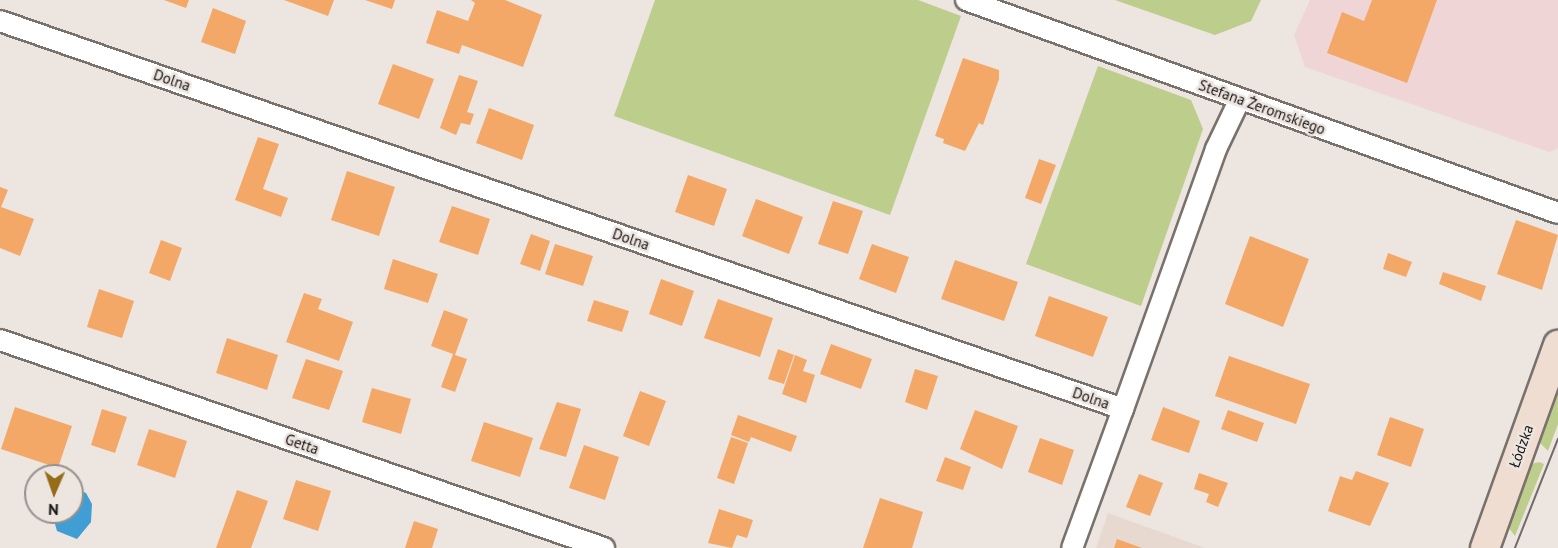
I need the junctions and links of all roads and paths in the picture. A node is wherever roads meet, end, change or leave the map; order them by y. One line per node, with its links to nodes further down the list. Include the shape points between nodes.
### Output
1 (966, 0): 3 (street, Stefana Żeromskiego)
2 (0, 21): 7 (street, Dolna)
3 (1240, 99): 4 (street, Stefana Żeromskiego); 7 (street, via 1216,149)
4 (1558, 213)
5 (0, 340): 8 (street, Getta)
6 (1558, 345): 10 (main road, Łódzka)
7 (1123, 409): 9 (street, Dolna)
8 (604, 548)
9 (1072, 548)
10 (1485, 548)

